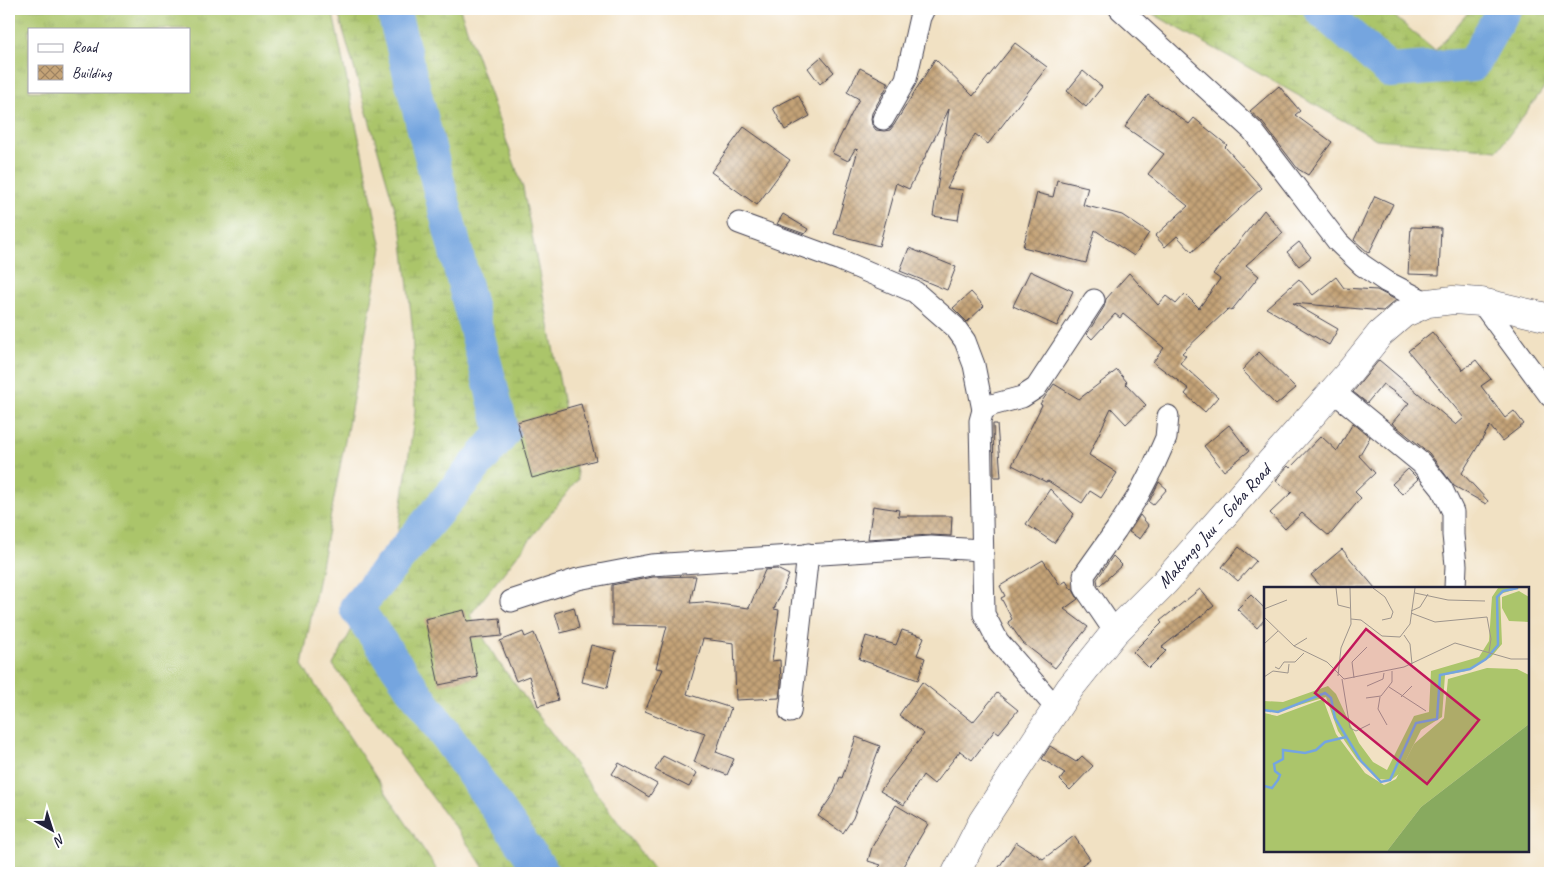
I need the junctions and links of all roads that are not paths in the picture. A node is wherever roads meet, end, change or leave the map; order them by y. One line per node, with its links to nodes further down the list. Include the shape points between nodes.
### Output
1 (924, 9): 3 (street, via 906,80)
2 (1120, 9): 7 (street, via 1252,130 1338,242 1362,265)
3 (883, 119)
4 (739, 223): 11 (street, via 915,292 956,327 965,341 974,365)
5 (1094, 300): 11 (street, via 1036,388)
6 (1481, 302): 7 (street, Makongo Juu – Goba Road, via 1453,300); 8 (street, Makongo Juu – Goba Road); 10 (street)
7 (1428, 304): 9 (street, Makongo Juu – Goba Road, via 1403,314 1380,334)
8 (1550, 318)
9 (1333, 391): 15 (street, via 1421,463 1442,489 1453,512); 17 (street, Makongo Juu – Goba Road, via 1165,582)
10 (1550, 396)
11 (983, 410): 13 (street, via 980,421)
12 (1168, 416): 17 (street, via 1166,438 1146,480 1084,575 1085,588)
13 (982, 550): 14 (street, via 931,546); 18 (street, via 984,614 998,641)
14 (808, 554): 16 (street, via 651,565 578,579); 19 (street)
15 (1455, 587)
16 (511, 601)
17 (1115, 632): 18 (street, Makongo Juu – Goba Road)
18 (1056, 708): 20 (street, Makongo Juu – Goba Road, via 982,822)
19 (790, 712)
20 (956, 873)

